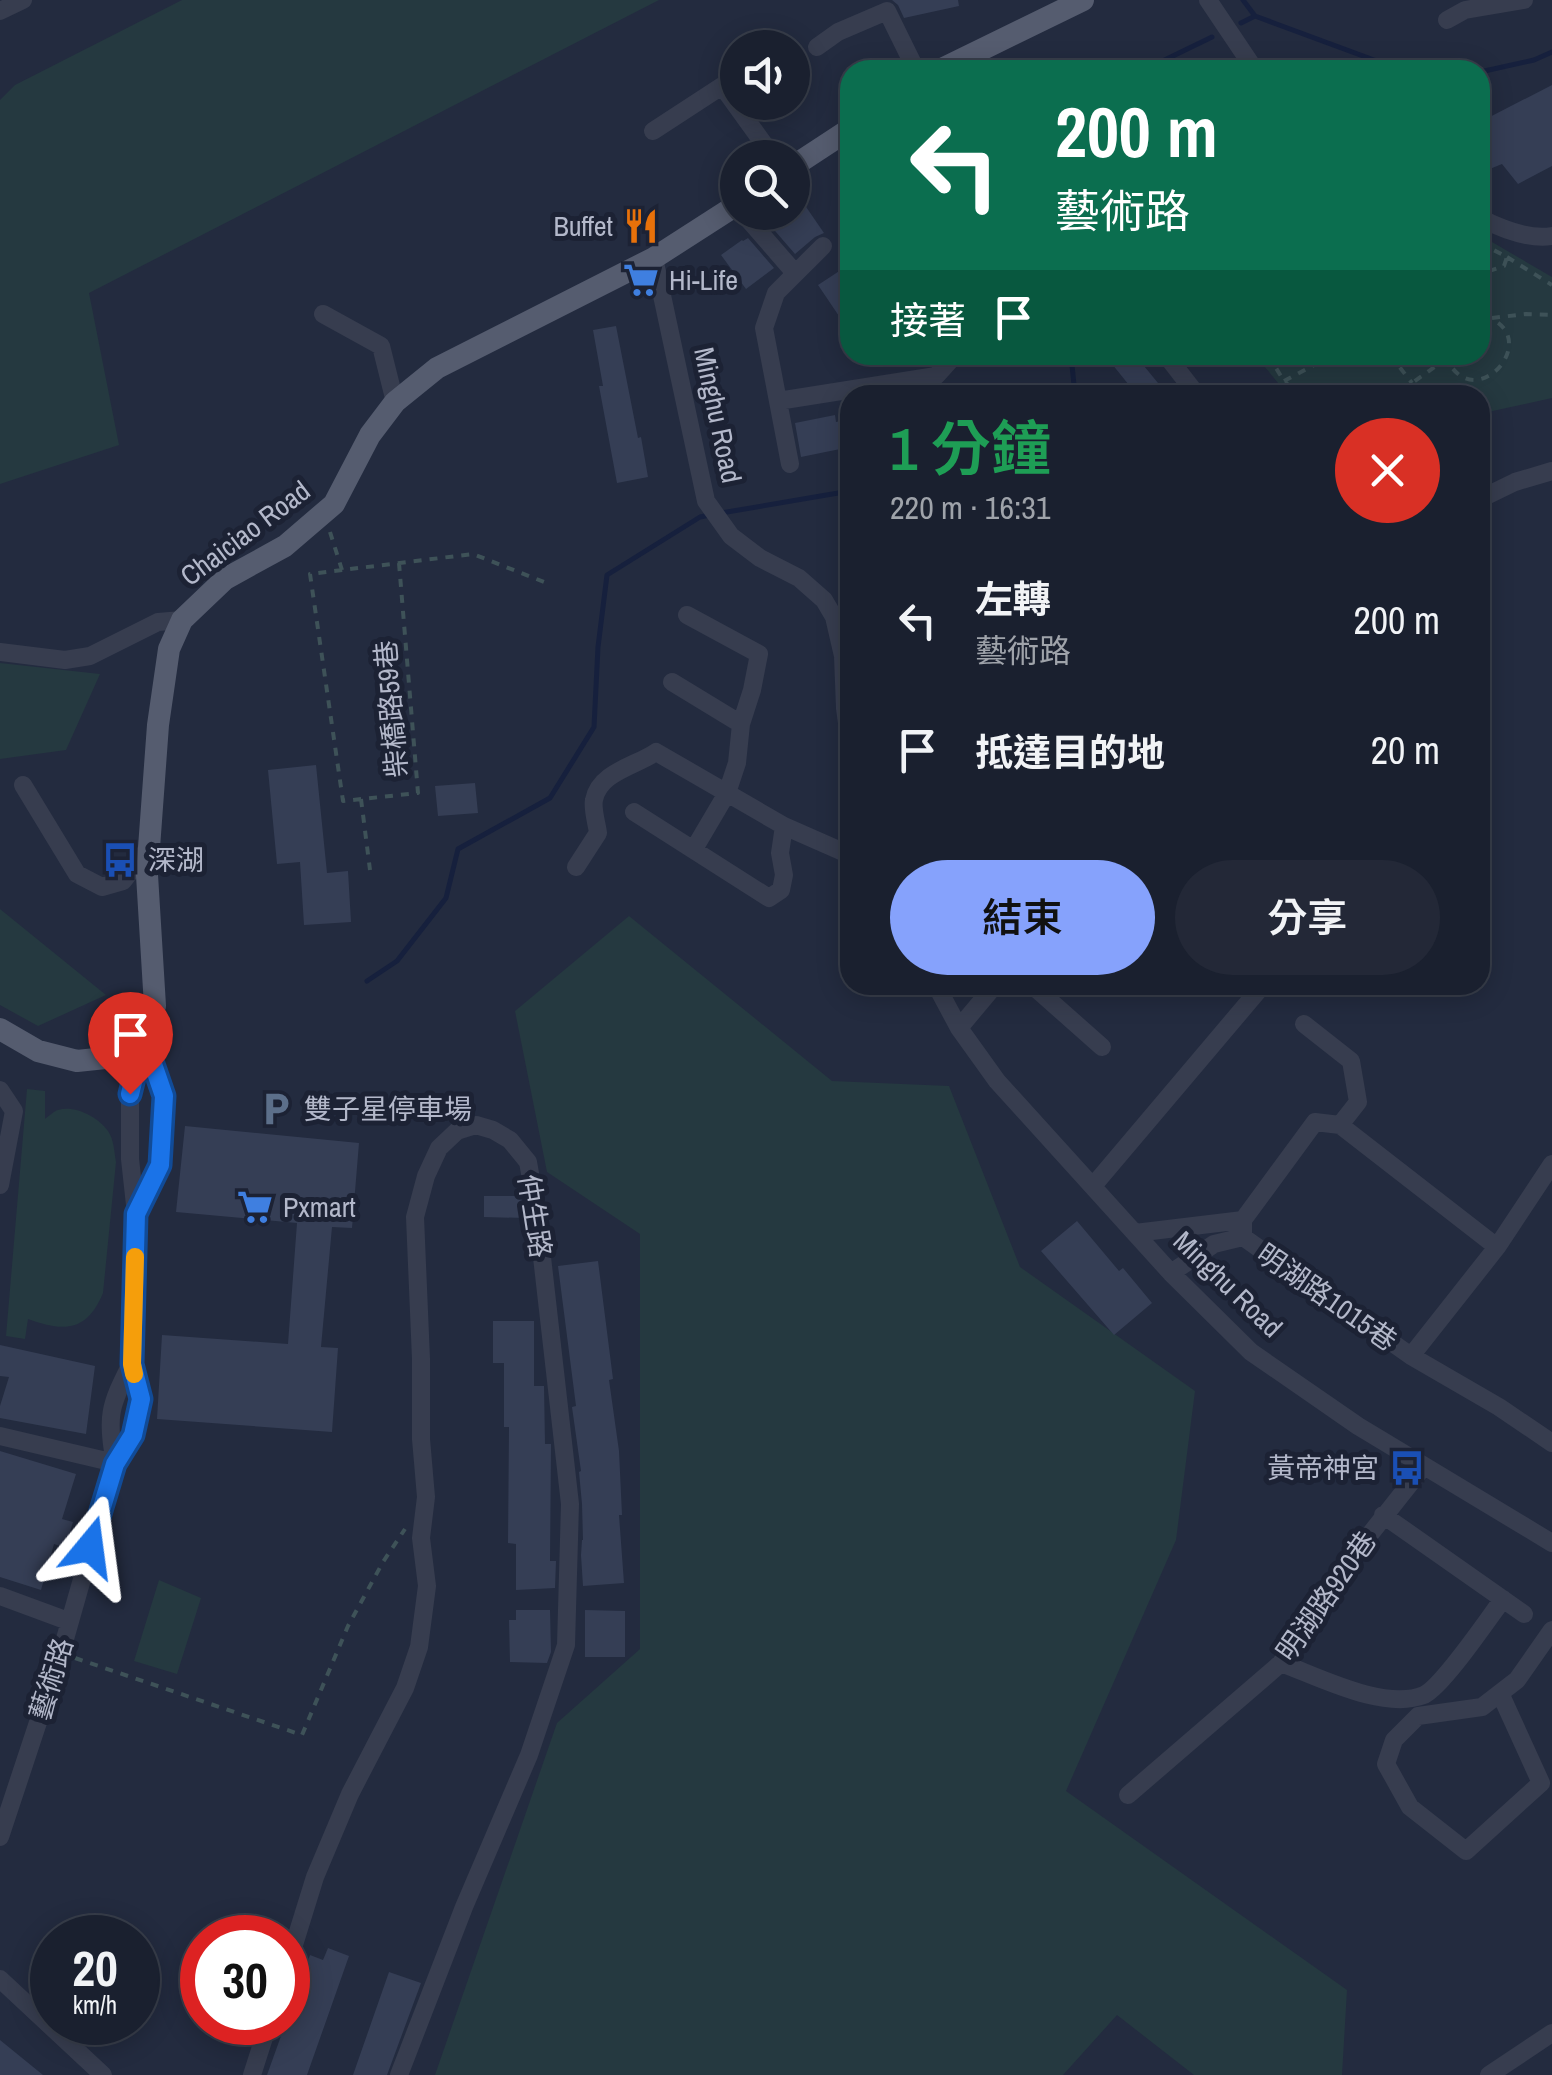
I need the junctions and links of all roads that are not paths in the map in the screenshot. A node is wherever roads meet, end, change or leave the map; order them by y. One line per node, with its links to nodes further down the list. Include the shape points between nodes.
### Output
1 (23, 0): 5 (street)
2 (1082, 0): 9 (main road)
3 (1208, 0): 10 (street)
4 (1524, 0): 6 (street, via 1465,10)
5 (0, 12)
6 (1448, 20)
7 (816, 47): 8 (street, via 887,11)
8 (911, 60)
9 (960, 60)
10 (1248, 60)
11 (653, 131): 13 (street, via 722,86)
12 (840, 136): 14 (main road)
13 (761, 140)
14 (810, 156)
15 (720, 218): 20 (main road)
16 (1490, 223): 18 (street)
17 (758, 230): 21 (street)
18 (1552, 236)
19 (824, 246): 21 (street)
20 (654, 258): 29 (main road, Chaiciao Road, via 437,368); 35 (street, Minghu Road, via 706,501 731,536 824,600)
21 (795, 273): 28 (street, via 776,293 764,328)
22 (323, 314): 29 (street, via 381,346)
23 (946, 365): 25 (street, via 936,376)
24 (1174, 365): 26 (street)
25 (879, 385)
26 (1189, 385)
27 (840, 391): 28 (street)
28 (778, 401): 30 (street)
29 (395, 402): 34 (main road, Chaiciao Road, via 334,504 285,546 225,578)
30 (790, 464)
31 (1552, 471): 32 (street)
32 (1490, 494)
33 (687, 614): 38 (street, via 759,654)
34 (182, 620): 36 (street, via 158,622 90,656 66,660); 43 (main road, Chaiciao Road, via 169,648)
35 (840, 646)
36 (0, 652)
37 (672, 682): 38 (street)
38 (741, 724): 40 (street)
39 (23, 785): 43 (street, via 77,874 102,887 124,880)
40 (728, 793): 42 (street); 44 (street); 46 (street, via 656,752 610,774 594,799 598,833)
41 (634, 812): 44 (street)
42 (784, 826): 44 (street, via 784,875 770,898); 45 (street)
43 (149, 848): 54 (main road, Chaiciao Road, via 155,1006)
44 (694, 849)
45 (840, 851)
46 (576, 866)
47 (941, 995): 52 (street, Minghu Road)
48 (987, 995): 52 (street)
49 (1043, 995): 55 (street)
50 (1255, 995): 60 (street)
51 (1304, 1024): 57 (street, via 1351,1061 1358,1102)
52 (959, 1028): 60 (street, Minghu Road, via 997,1081)
53 (0, 1029): 54 (main road, via 38,1051 77,1061 115,1058)
54 (144, 1038): 61 (street, 藝術路, via 130,1094); 61 (street, 藝術路, via 164,1096 160,1165)
55 (1102, 1046)
56 (0, 1090): 59 (street, via 14,1111)
57 (1340, 1125): 62 (street, 明湖路1015巷, via 1315,1122); 64 (street)
58 (1552, 1164): 64 (street, 明湖路1015巷)
59 (0, 1185)
60 (1093, 1186): 63 (street, Minghu Road)
61 (136, 1214): 67 (street, 藝術路)
62 (1243, 1229): 63 (street); 65 (street, 明湖路1015巷); 66 (street, 明湖路1015巷)
63 (1135, 1234): 65 (street, Minghu Road)
64 (1498, 1247): 66 (street, 明湖路1015巷)
65 (1171, 1273): 71 (street, Minghu Road, via 1251,1352)
66 (1411, 1356): 69 (street, 明湖路1015巷)
67 (132, 1364): 70 (street, 藝術路, via 114,1396 108,1431); 70 (street, 藝術路, via 141,1399 133,1435)
68 (0, 1436): 70 (street)
69 (1552, 1444)
70 (115, 1464): 77 (street, 藝術路)
71 (1424, 1466): 72 (street, 明湖路920巷); 73 (street, Minghu Road)
72 (1383, 1515): 75 (street); 79 (street, 明湖路920巷)
73 (1552, 1543)
74 (0, 1596): 77 (street)
75 (1504, 1599): 76 (street); 79 (street, via 1426,1694 1372,1697)
76 (1524, 1614)
77 (68, 1621): 82 (street, 藝術路)
78 (1552, 1630): 80 (street)
79 (1281, 1663): 81 (street, 明湖路920巷)
80 (1500, 1693): 80 (street, via 1482,1707 1418,1716 1394,1740 1386,1764 1410,1807 1466,1851 1541,1783)
81 (1128, 1795)
82 (0, 1837)
83 (303, 1915): 89 (street, 仲生路, via 350,1794 419,1647 426,1497 416,1217 439,1148 476,1125 510,1140 528,1162 537,1213 570,1504 566,1645)
84 (0, 1979): 87 (street)
85 (1552, 2033): 90 (street)
86 (262, 2045): 88 (street)
87 (103, 2075)
88 (252, 2075)
89 (399, 2075)
90 (1489, 2075)

